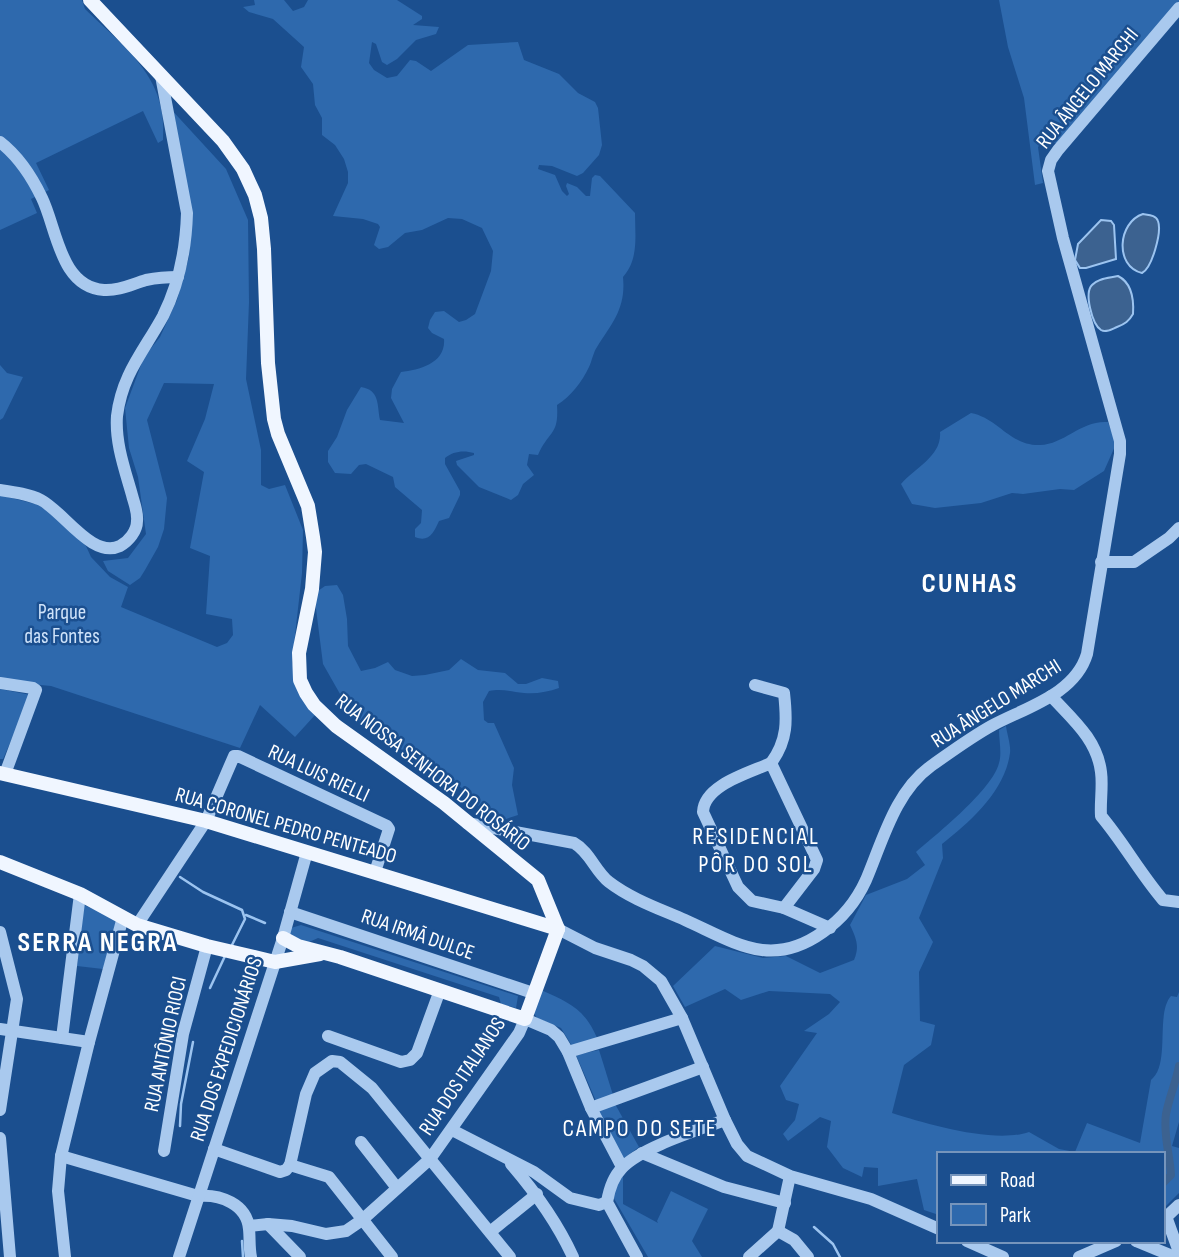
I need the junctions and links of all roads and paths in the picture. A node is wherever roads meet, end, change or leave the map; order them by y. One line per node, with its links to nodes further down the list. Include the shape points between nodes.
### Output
1 (90, 0): 3 (main road, RUA NOSSA SENHORA DO ROSÁRIO)
2 (1179, 8): 8 (street, RUA ÂNGELO MARCHI, via 1058,150 1048,171 1120,441)
3 (160, 76): 5 (street, via 187,213); 15 (main road, RUA NOSSA SENHORA DO ROSÁRIO, via 235,155 257,200 274,419 308,506 315,552 299,653 300,680 314,705 336,726)
4 (0, 142): 5 (street, via 41,196 70,270 87,286 112,290)
5 (178, 277): 6 (street, via 162,317 131,366 119,400 119,447 137,519 133,534 119,546 102,548 51,506)
6 (0, 489)
7 (1179, 528): 8 (street, via 1133,562)
8 (1101, 562): 11 (street, RUA ÂNGELO MARCHI, via 1084,665)
9 (0, 683): 13 (street, via 36,690)
10 (755, 685): 12 (street, via 784,692 788,721 779,753)
11 (1051, 696): 20 (street, via 1093,743 1101,772 1101,816 1163,900); 25 (street, RUA ÂNGELO MARCHI, via 973,737 917,776 901,799 853,904)
12 (771, 763): 21 (street, via 817,860); 21 (street, via 714,789 705,799 703,812 744,895)
13 (2, 773): 14 (main road, RUA CORONEL PEDRO PENTEADO)
14 (206, 821): 16 (main road, RUA CORONEL PEDRO PENTEADO); 18 (street, RUA LUIS RIELLI, via 232,758 238,756 385,825 389,829); 24 (street)
15 (467, 822): 25 (street, RUA ÂNGELO MARCHI, via 574,843 615,886 739,944 779,952 808,943); 26 (main road, RUA NOSSA SENHORA DO ROSÁRIO, via 538,880)
16 (307, 852): 18 (main road, RUA CORONEL PEDRO PENTEADO); 22 (street, RUA DOS EXPEDICIONÁRIOS)
17 (0, 862): 19 (main road)
18 (375, 872): 26 (main road, RUA CORONEL PEDRO PENTEADO)
19 (80, 894): 23 (main road); 38 (street)
20 (1179, 902)
21 (783, 908): 25 (street)
22 (290, 912): 28 (street, RUA DOS EXPEDICIONÁRIOS); 33 (street, RUA IRMÃ DULCE)
23 (123, 918): 24 (main road); 39 (street)
24 (137, 925): 29 (main road)
25 (830, 928)
26 (558, 929): 33 (main road, RUA DOS ITALIANOS); 34 (street, via 643,966 661,981)
27 (0, 932): 36 (street, via 16,989)
28 (283, 938): 30 (main road); 31 (street, RUA DOS EXPEDICIONÁRIOS)
29 (207, 946): 31 (main road); 49 (street, RUA ANTÔNIO RIOCI, via 183,1034)
30 (324, 953): 31 (main road); 32 (main road)
31 (275, 962): 48 (street, RUA DOS EXPEDICIONÁRIOS)
32 (440, 990): 35 (main road); 37 (street, via 417,1054 410,1060 401,1062)
33 (533, 993): 35 (main road, RUA DOS ITALIANOS)
34 (682, 1018): 40 (street); 41 (street)
35 (526, 1019): 40 (street, via 551,1030); 45 (street, RUA DOS ITALIANOS)
36 (7, 1030): 38 (street); 43 (street)
37 (328, 1036)
38 (62, 1038): 39 (street)
39 (89, 1042): 51 (street)
40 (568, 1052): 42 (street)
41 (702, 1067): 42 (street); 44 (street)
42 (591, 1108): 55 (street)
43 (0, 1110)
44 (725, 1120): 50 (street); 56 (street, via 747,1156)
45 (452, 1130): 52 (street, RUA DOS ITALIANOS); 53 (street)
46 (0, 1138): 74 (street)
47 (361, 1142): 57 (street)
48 (214, 1149): 54 (street, via 280,1172); 59 (street, RUA DOS EXPEDICIONÁRIOS)
49 (164, 1152)
50 (642, 1153): 55 (street); 61 (street, via 724,1187)
51 (61, 1156): 59 (street); 75 (street, via 58,1191)
52 (430, 1159): 54 (street, via 372,1087 340,1062 332,1061 315,1073 306,1094); 57 (street, RUA DOS ITALIANOS); 69 (street)
53 (506, 1159): 58 (street); 60 (street, via 570,1198 599,1205)
54 (290, 1165): 64 (street, via 330,1177)
55 (622, 1167): 60 (street, via 610,1186)
56 (790, 1176): 61 (street); 67 (street, via 871,1199)
57 (397, 1188): 64 (street, RUA DOS ITALIANOS)
58 (537, 1194): 69 (street); 81 (street)
59 (198, 1196): 66 (street, via 235,1204); 76 (street, RUA DOS EXPEDICIONÁRIOS)
60 (607, 1202): 82 (street)
61 (785, 1203): 68 (street)
62 (1179, 1205): 63 (street)
63 (1165, 1219): 73 (street)
64 (362, 1220): 65 (street, RUA DOS ITALIANOS, via 346,1231 326,1234); 79 (street)
65 (268, 1224): 66 (street, RUA DOS ITALIANOS); 78 (street)
66 (249, 1226): 77 (street)
67 (937, 1228)
68 (778, 1231): 83 (street); 84 (street, via 794,1240)
69 (490, 1232): 80 (street)
70 (972, 1243): 85 (street)
71 (1111, 1243): 86 (street)
72 (1141, 1243): 87 (street)
73 (1179, 1252)
74 (10, 1257)
75 (65, 1257)
76 (178, 1257)
77 (251, 1257)
78 (300, 1257)
79 (392, 1257)
80 (510, 1257)
81 (573, 1257)
82 (637, 1257)
83 (749, 1257)
84 (808, 1257)
85 (1003, 1257)
86 (1080, 1257)
87 (1175, 1257)

